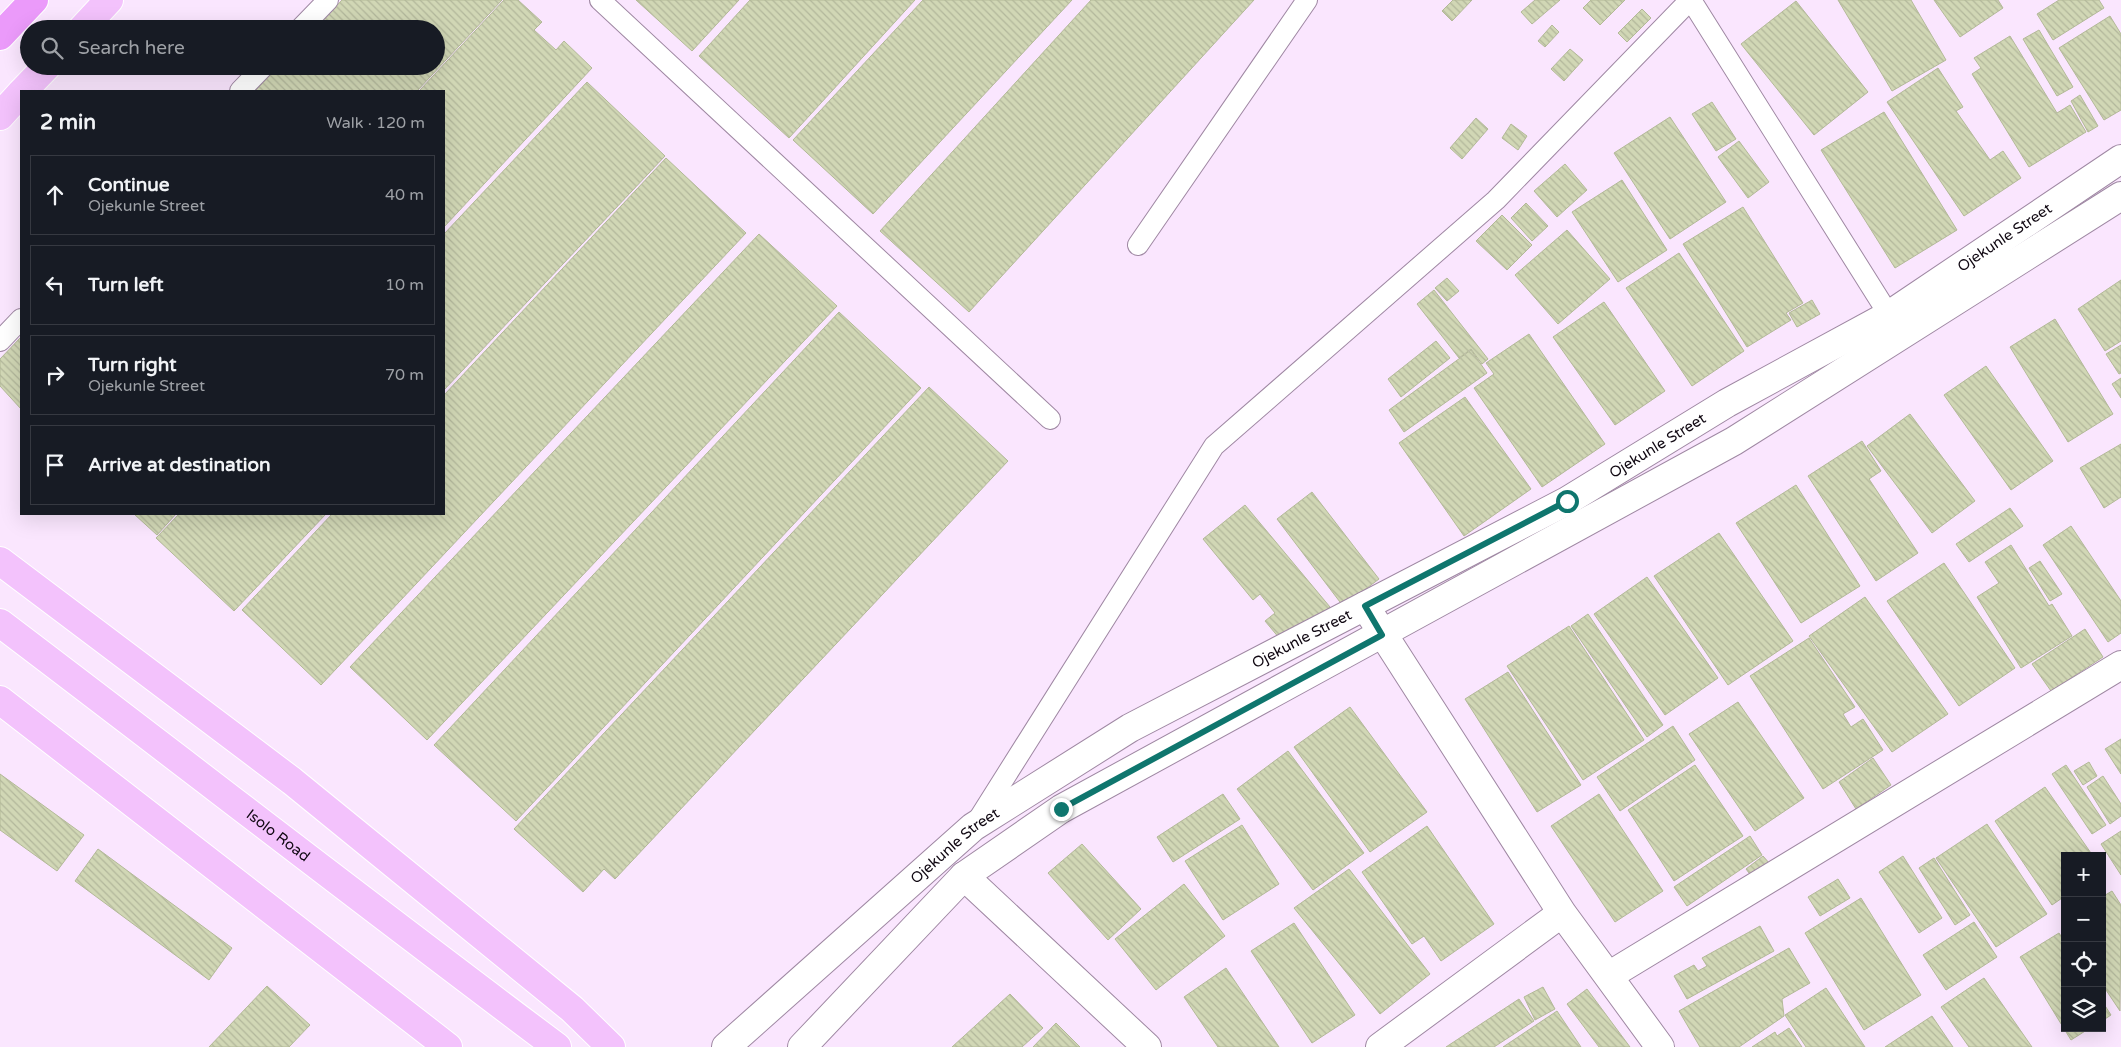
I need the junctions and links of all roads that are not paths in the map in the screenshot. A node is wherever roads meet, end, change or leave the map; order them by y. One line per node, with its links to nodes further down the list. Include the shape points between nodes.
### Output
1 (34, 0): 9 (highway)
2 (109, 0): 7 (main road)
3 (328, 0): 8 (lane)
4 (600, 0): 22 (lane)
5 (1307, 0): 18 (lane)
6 (1691, 0): 19 (lane); 29 (lane, via 1496,200 1214,446)
7 (90, 20)
8 (309, 20)
9 (0, 36)
10 (38, 75): 12 (main road)
11 (255, 75): 13 (lane)
12 (24, 90)
13 (241, 90)
14 (20, 94): 15 (main road)
15 (0, 116)
16 (2121, 159): 19 (street, Ojekunle Street)
17 (2121, 196): 26 (street, Ojekunle Street, via 1734,441)
18 (1138, 245)
19 (1890, 315): 24 (street, Ojekunle Street, via 1728,403 1567,501)
20 (20, 320): 21 (lane)
21 (0, 341)
22 (1050, 419)
23 (0, 561): 35 (main road, via 299,787 564,1003)
24 (1365, 606): 26 (street); 29 (street, Ojekunle Street, via 1130,728)
25 (0, 623): 34 (main road, Isolo Road)
26 (1382, 635): 30 (street, Ojekunle Street, via 1061,809); 31 (street)
27 (2121, 666): 32 (street)
28 (0, 700): 33 (main road)
29 (973, 827): 36 (street, Ojekunle Street)
30 (964, 876): 37 (street, Ojekunle Street); 38 (street)
31 (1562, 913): 32 (street); 39 (street)
32 (1610, 975): 40 (street)
33 (448, 1047)
34 (558, 1047)
35 (611, 1047)
36 (726, 1047)
37 (802, 1047)
38 (1147, 1047)
39 (1380, 1047)
40 (1660, 1047)

